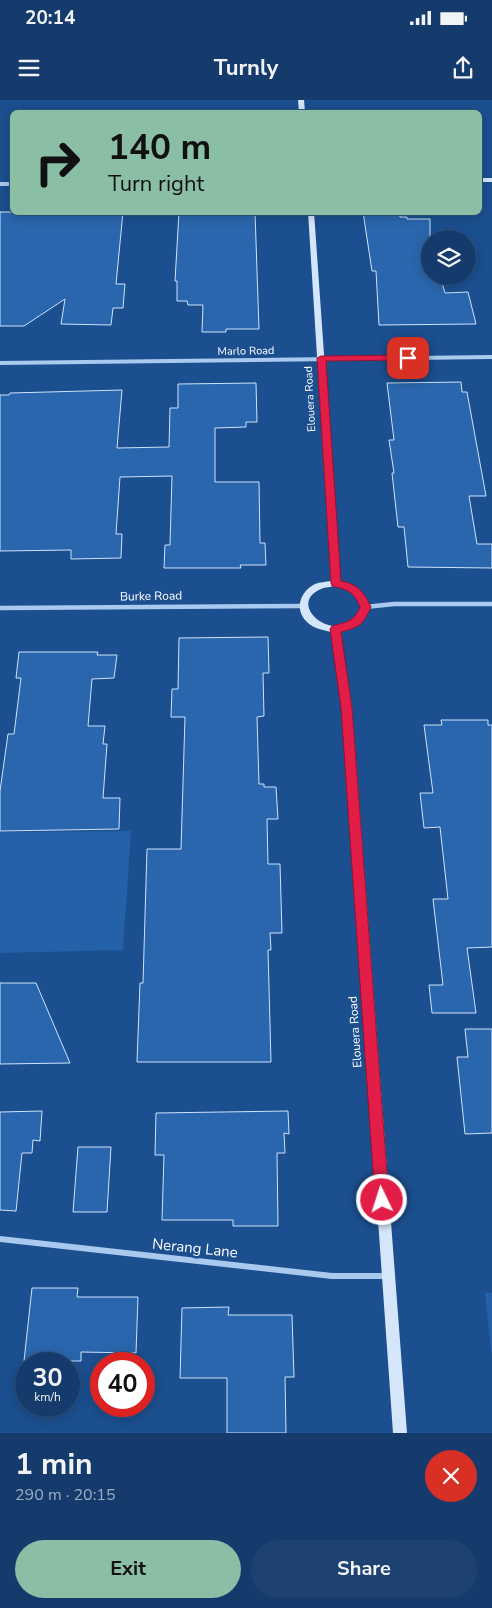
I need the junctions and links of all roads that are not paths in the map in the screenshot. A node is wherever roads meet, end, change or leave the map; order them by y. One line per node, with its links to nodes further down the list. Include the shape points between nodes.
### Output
1 (310, 215): 3 (street, Elouera Road)
2 (492, 357): 3 (street, Marlo Road)
3 (321, 358): 4 (street, Marlo Road); 5 (street, Elouera Road)
4 (0, 363)
5 (336, 583): 7 (street, via 308,592); 8 (street, via 360,594)
6 (492, 604): 8 (street)
7 (302, 606): 9 (street, Burke Road); 10 (street, via 309,620 325,628)
8 (365, 607): 10 (street, via 360,620)
9 (0, 608)
10 (336, 629): 12 (street, Elouera Road, via 347,708)
11 (0, 1239): 12 (street, Nerang Lane, via 332,1276)
12 (388, 1276): 13 (street, Elouera Road)
13 (400, 1433)

